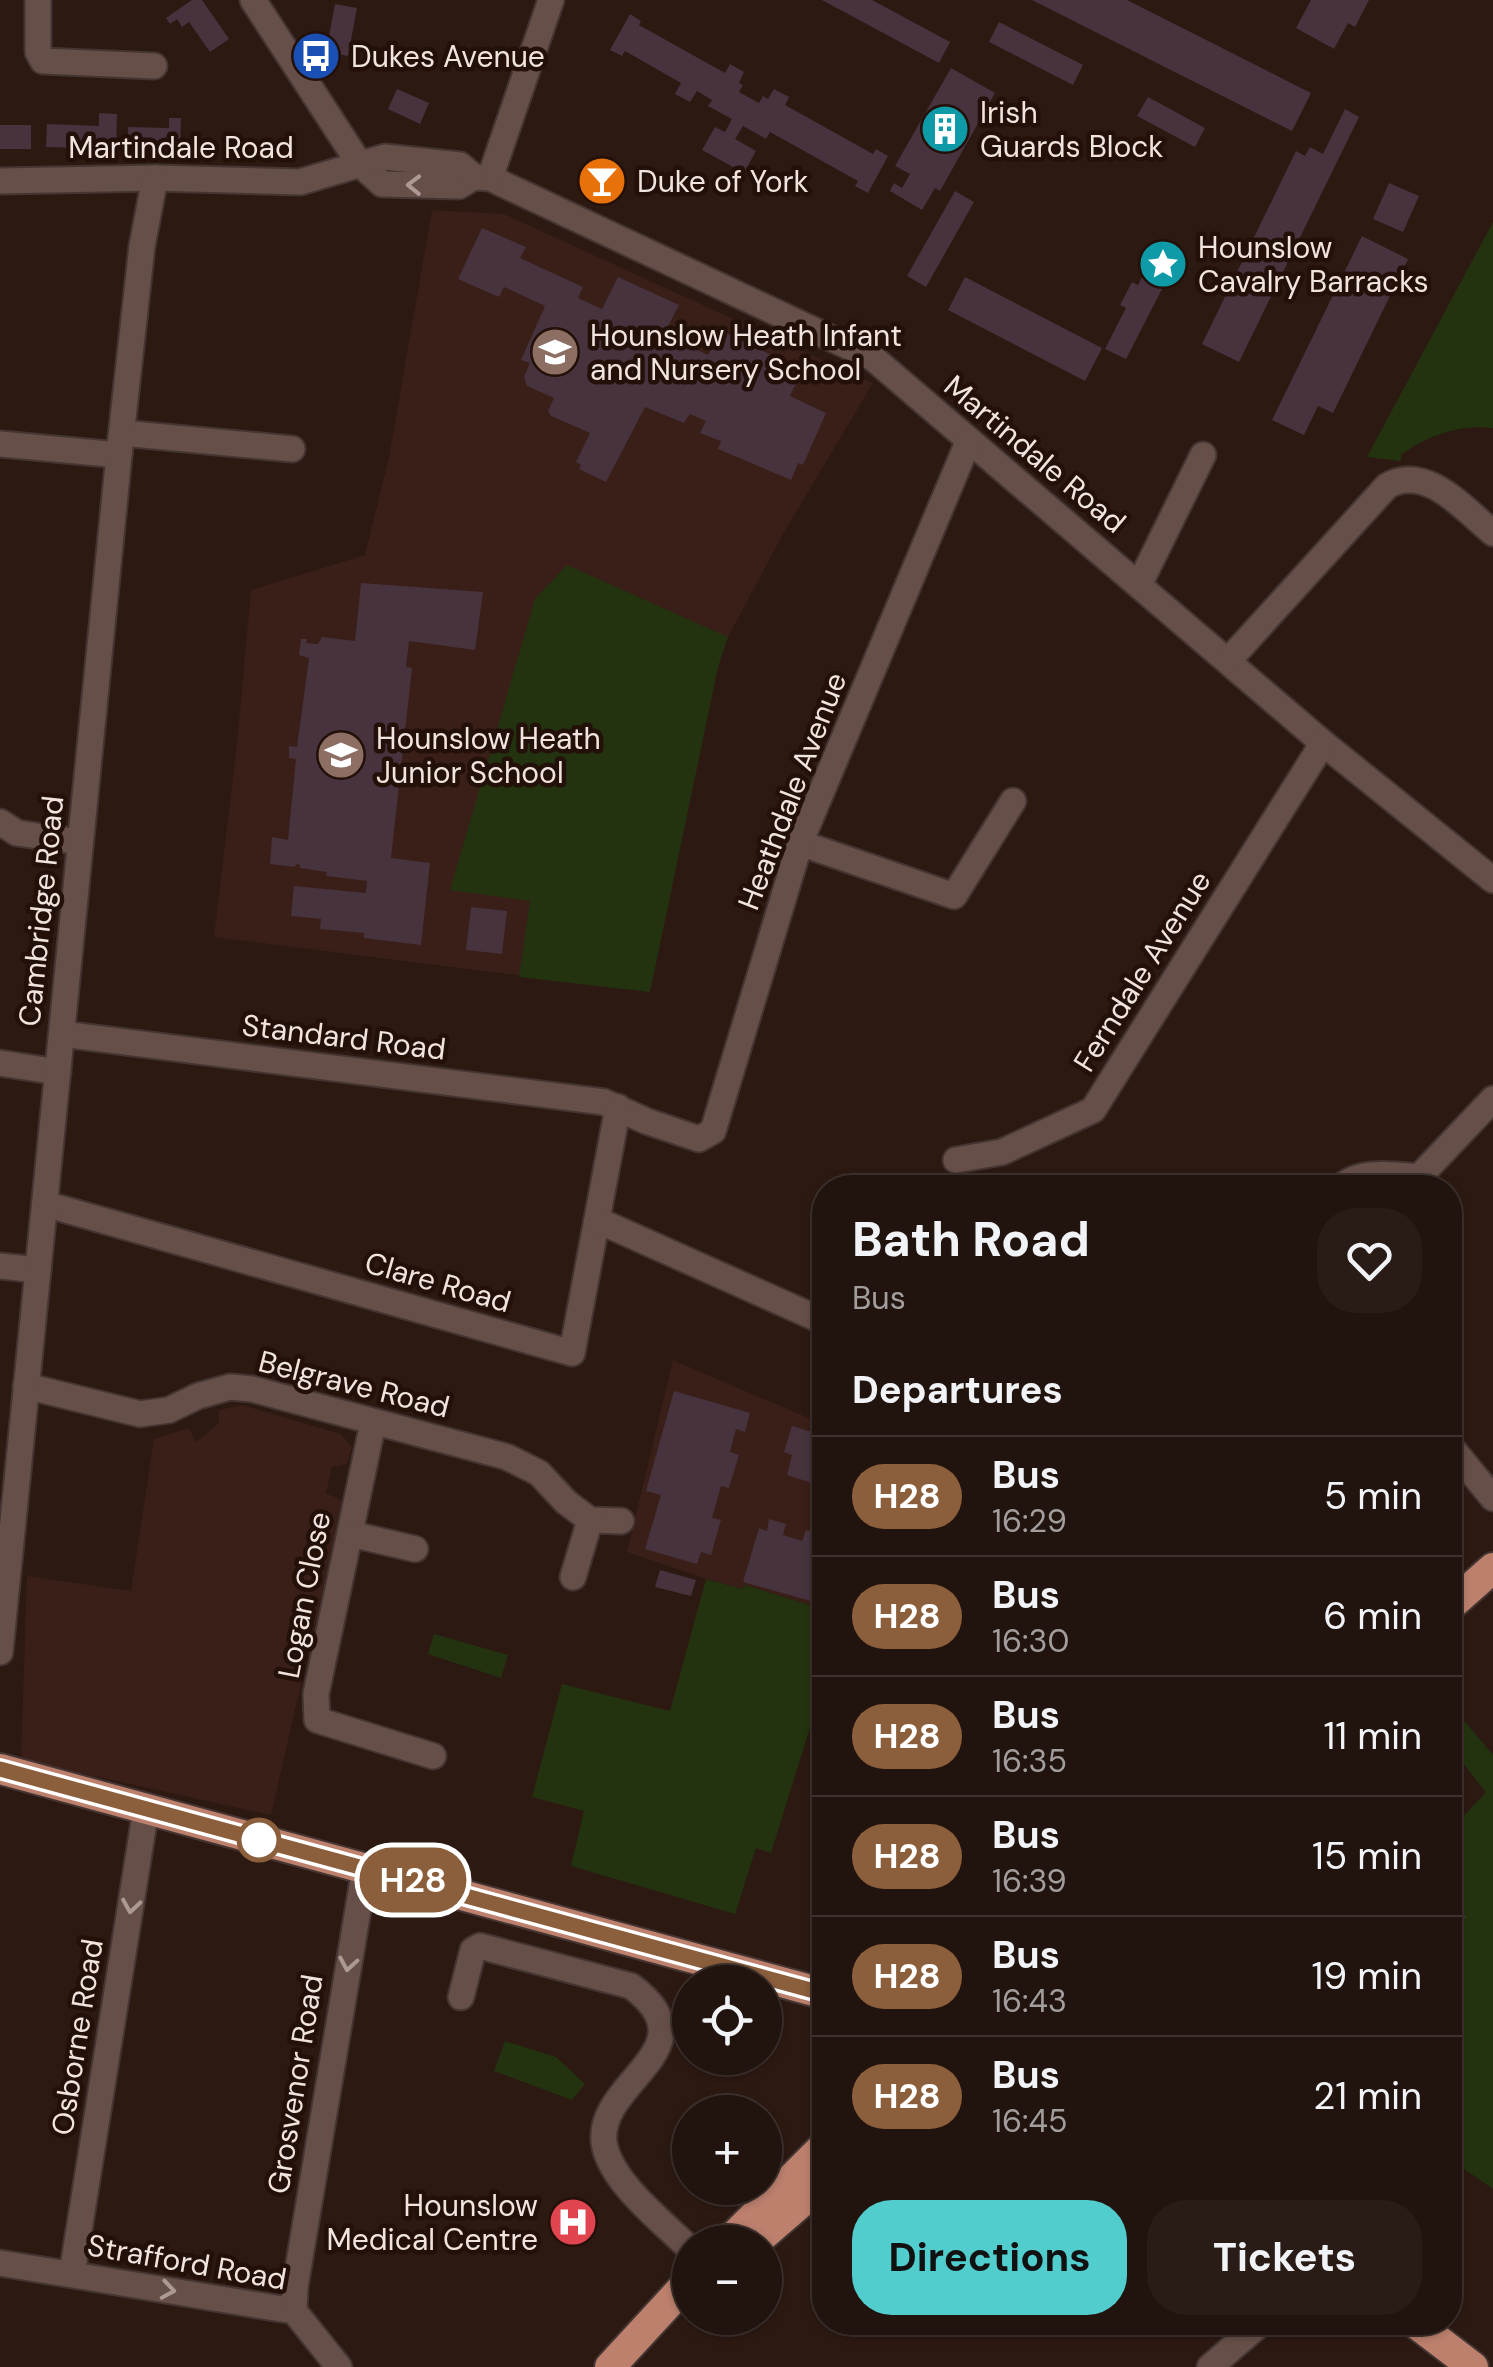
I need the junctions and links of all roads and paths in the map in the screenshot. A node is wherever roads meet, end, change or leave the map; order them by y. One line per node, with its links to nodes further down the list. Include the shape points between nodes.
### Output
1 (38, 0): 4 (street, via 43,61)
2 (551, 0): 6 (street)
3 (262, 3): 5 (street)
4 (154, 66)
5 (360, 163): 6 (street, via 382,184 459,186); 7 (street, Martindale Road, via 300,182)
6 (482, 177): 9 (street, Martindale Road, via 873,358)
7 (155, 178): 8 (street, Martindale Road); 11 (street, Cambridge Road)
8 (0, 181)
9 (969, 440): 15 (street, Martindale Road); 21 (street, Heathdale Avenue)
10 (0, 444): 11 (street)
11 (120, 444): 12 (street); 20 (street, Cambridge Road)
12 (292, 449)
13 (1204, 455): 15 (street)
14 (1493, 532): 16 (street, via 1446,494 1416,477 1401,478)
15 (1138, 585): 16 (street, Martindale Road)
16 (1228, 661): 17 (street, Martindale Road)
17 (1324, 743): 22 (street, Martindale Road); 28 (street, Ferndale Avenue, via 1094,1110 1002,1152)
18 (1013, 801): 21 (street, via 954,896)
19 (0, 822): 20 (street, via 18,833)
20 (80, 842): 23 (street, Cambridge Road)
21 (800, 843): 27 (street, Heathdale Avenue, via 713,1130 699,1139)
22 (1493, 880)
23 (62, 1034): 25 (street, Cambridge Road); 27 (street, Standard Road)
24 (0, 1064): 25 (street)
25 (58, 1072): 30 (street, Cambridge Road)
26 (1493, 1099): 29 (street)
27 (618, 1107): 31 (street, Clare Road)
28 (956, 1160)
29 (1420, 1175)
30 (45, 1204): 31 (street, Clare Road, via 572,1353); 33 (street, Cambridge Road)
31 (597, 1220): 34 (street)
32 (0, 1266): 33 (street)
33 (38, 1270): 35 (street, Cambridge Road)
34 (812, 1316)
35 (26, 1386): 36 (street, Belgrave Road, via 140,1414 241,1388); 46 (street, Cambridge Road)
36 (373, 1423): 39 (street, Belgrave Road, via 508,1456 540,1473); 41 (street, Logan Close)
37 (1462, 1461): 38 (street)
38 (1493, 1498)
39 (590, 1520): 40 (street); 44 (street)
40 (621, 1521)
41 (351, 1534): 42 (street); 47 (street, Logan Close, via 316,1694 317,1720)
42 (416, 1549)
43 (1493, 1568): 45 (main road)
44 (573, 1577)
45 (1462, 1595)
46 (0, 1652)
47 (433, 1756)
48 (0, 1769): 49 (main road)
49 (146, 1809): 50 (main road); 63 (street, Osborne Road, one-way to 63)
50 (365, 1868): 51 (main road); 65 (street, Grosvenor Road, one-way to 65)
51 (621, 1936): 52 (main road); 53 (main road)
52 (812, 1970)
53 (812, 1990)
54 (461, 1997): 61 (street, via 480,1946 630,1986 651,2001 662,2030 652,2062 610,2113 604,2139 619,2178)
55 (812, 2162): 58 (main road)
56 (812, 2172): 59 (main road)
57 (812, 2191): 60 (main road)
58 (759, 2225)
59 (760, 2225)
60 (762, 2225)
61 (672, 2232)
62 (0, 2263): 63 (street, Strafford Road)
63 (72, 2274): 65 (street, Strafford Road, one-way to 65)
64 (672, 2300): 69 (main road)
65 (294, 2311): 70 (street, Strafford Road)
66 (672, 2312): 69 (main road)
67 (1247, 2335): 72 (street)
68 (1431, 2335): 73 (main road)
69 (632, 2344): 71 (main road)
70 (339, 2367)
71 (610, 2367)
72 (1210, 2367)
73 (1472, 2367)

